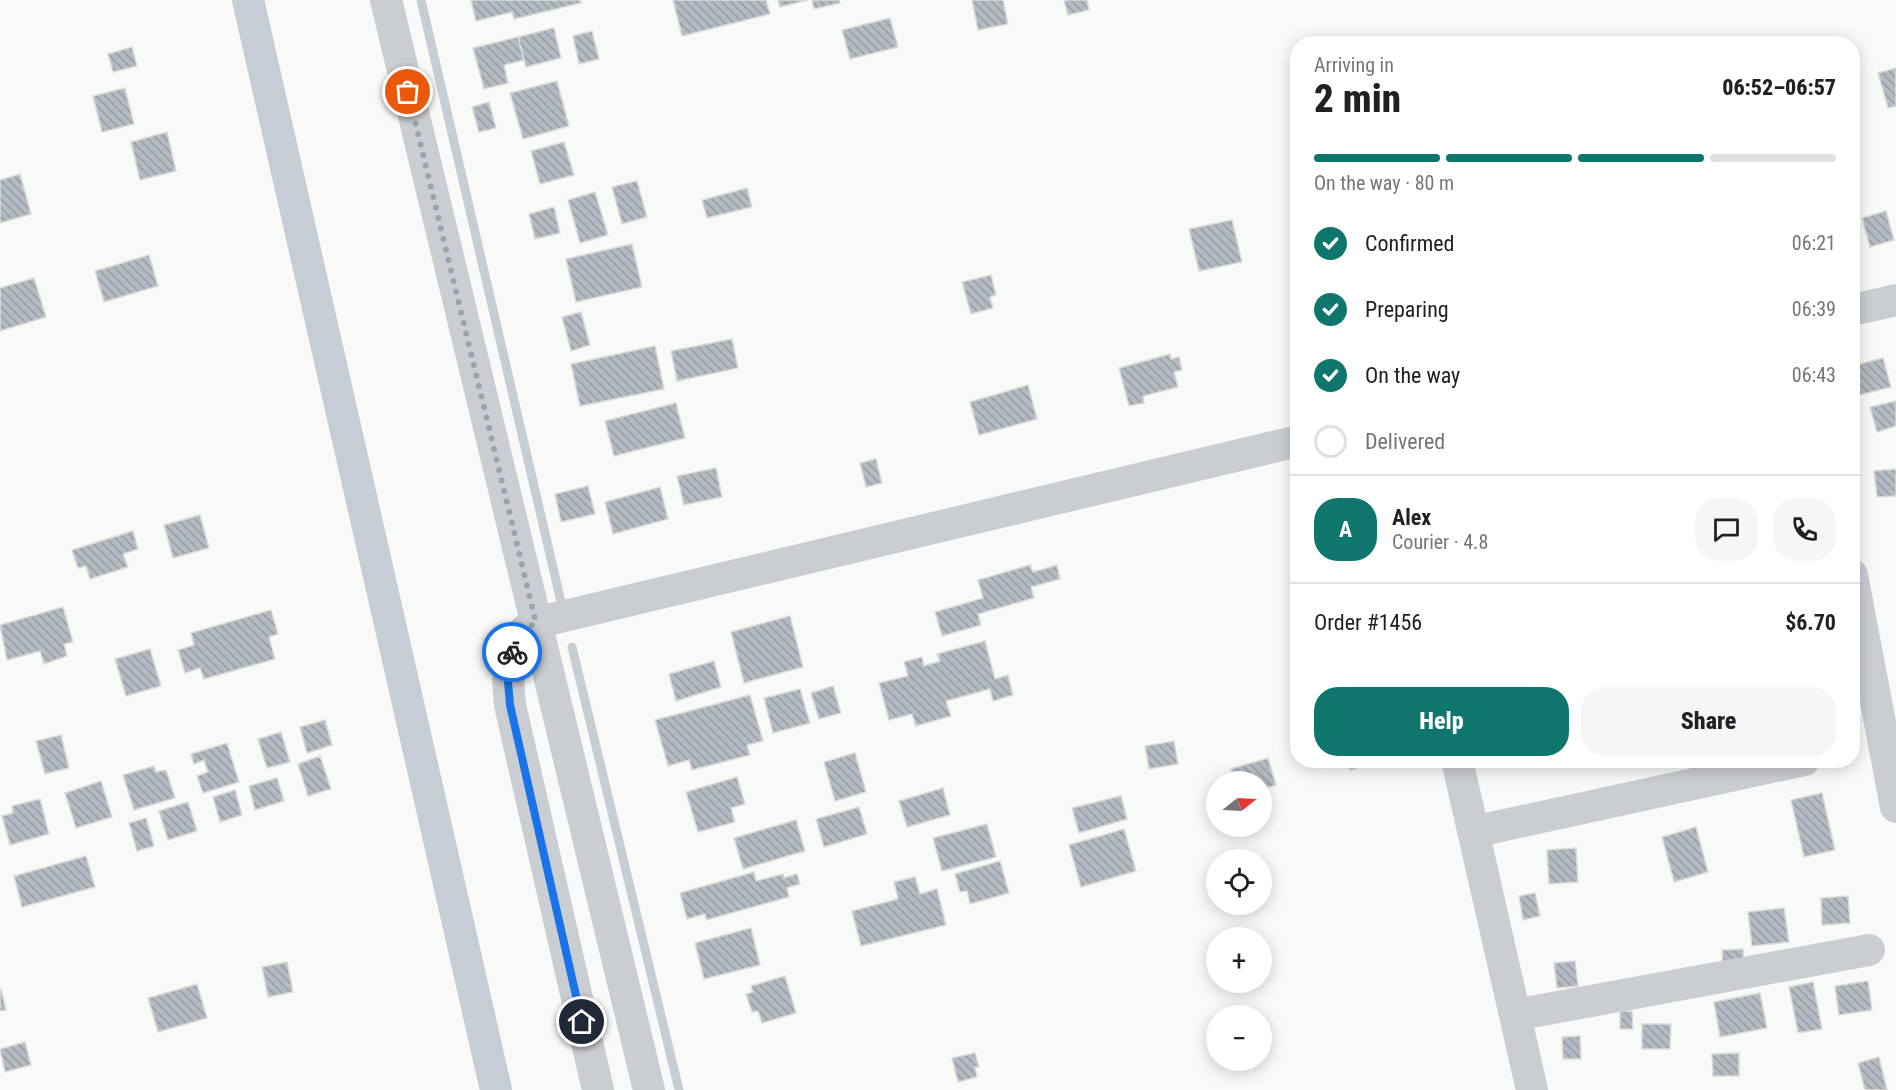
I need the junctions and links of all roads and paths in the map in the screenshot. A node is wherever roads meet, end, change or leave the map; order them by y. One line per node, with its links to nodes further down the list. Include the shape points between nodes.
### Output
1 (386, 0): 6 (street)
2 (1896, 300): 3 (street)
3 (1860, 308)
4 (1290, 443): 6 (street)
5 (1860, 617): 9 (street)
6 (529, 626): 13 (street, via 514,642 510,705); 14 (street)
7 (1459, 768): 10 (street)
8 (1767, 768): 10 (street)
9 (1896, 807)
10 (1473, 832): 12 (street)
11 (1869, 950): 12 (street)
12 (1515, 1015): 15 (street)
13 (598, 1090)
14 (649, 1090)
15 (1532, 1090)

